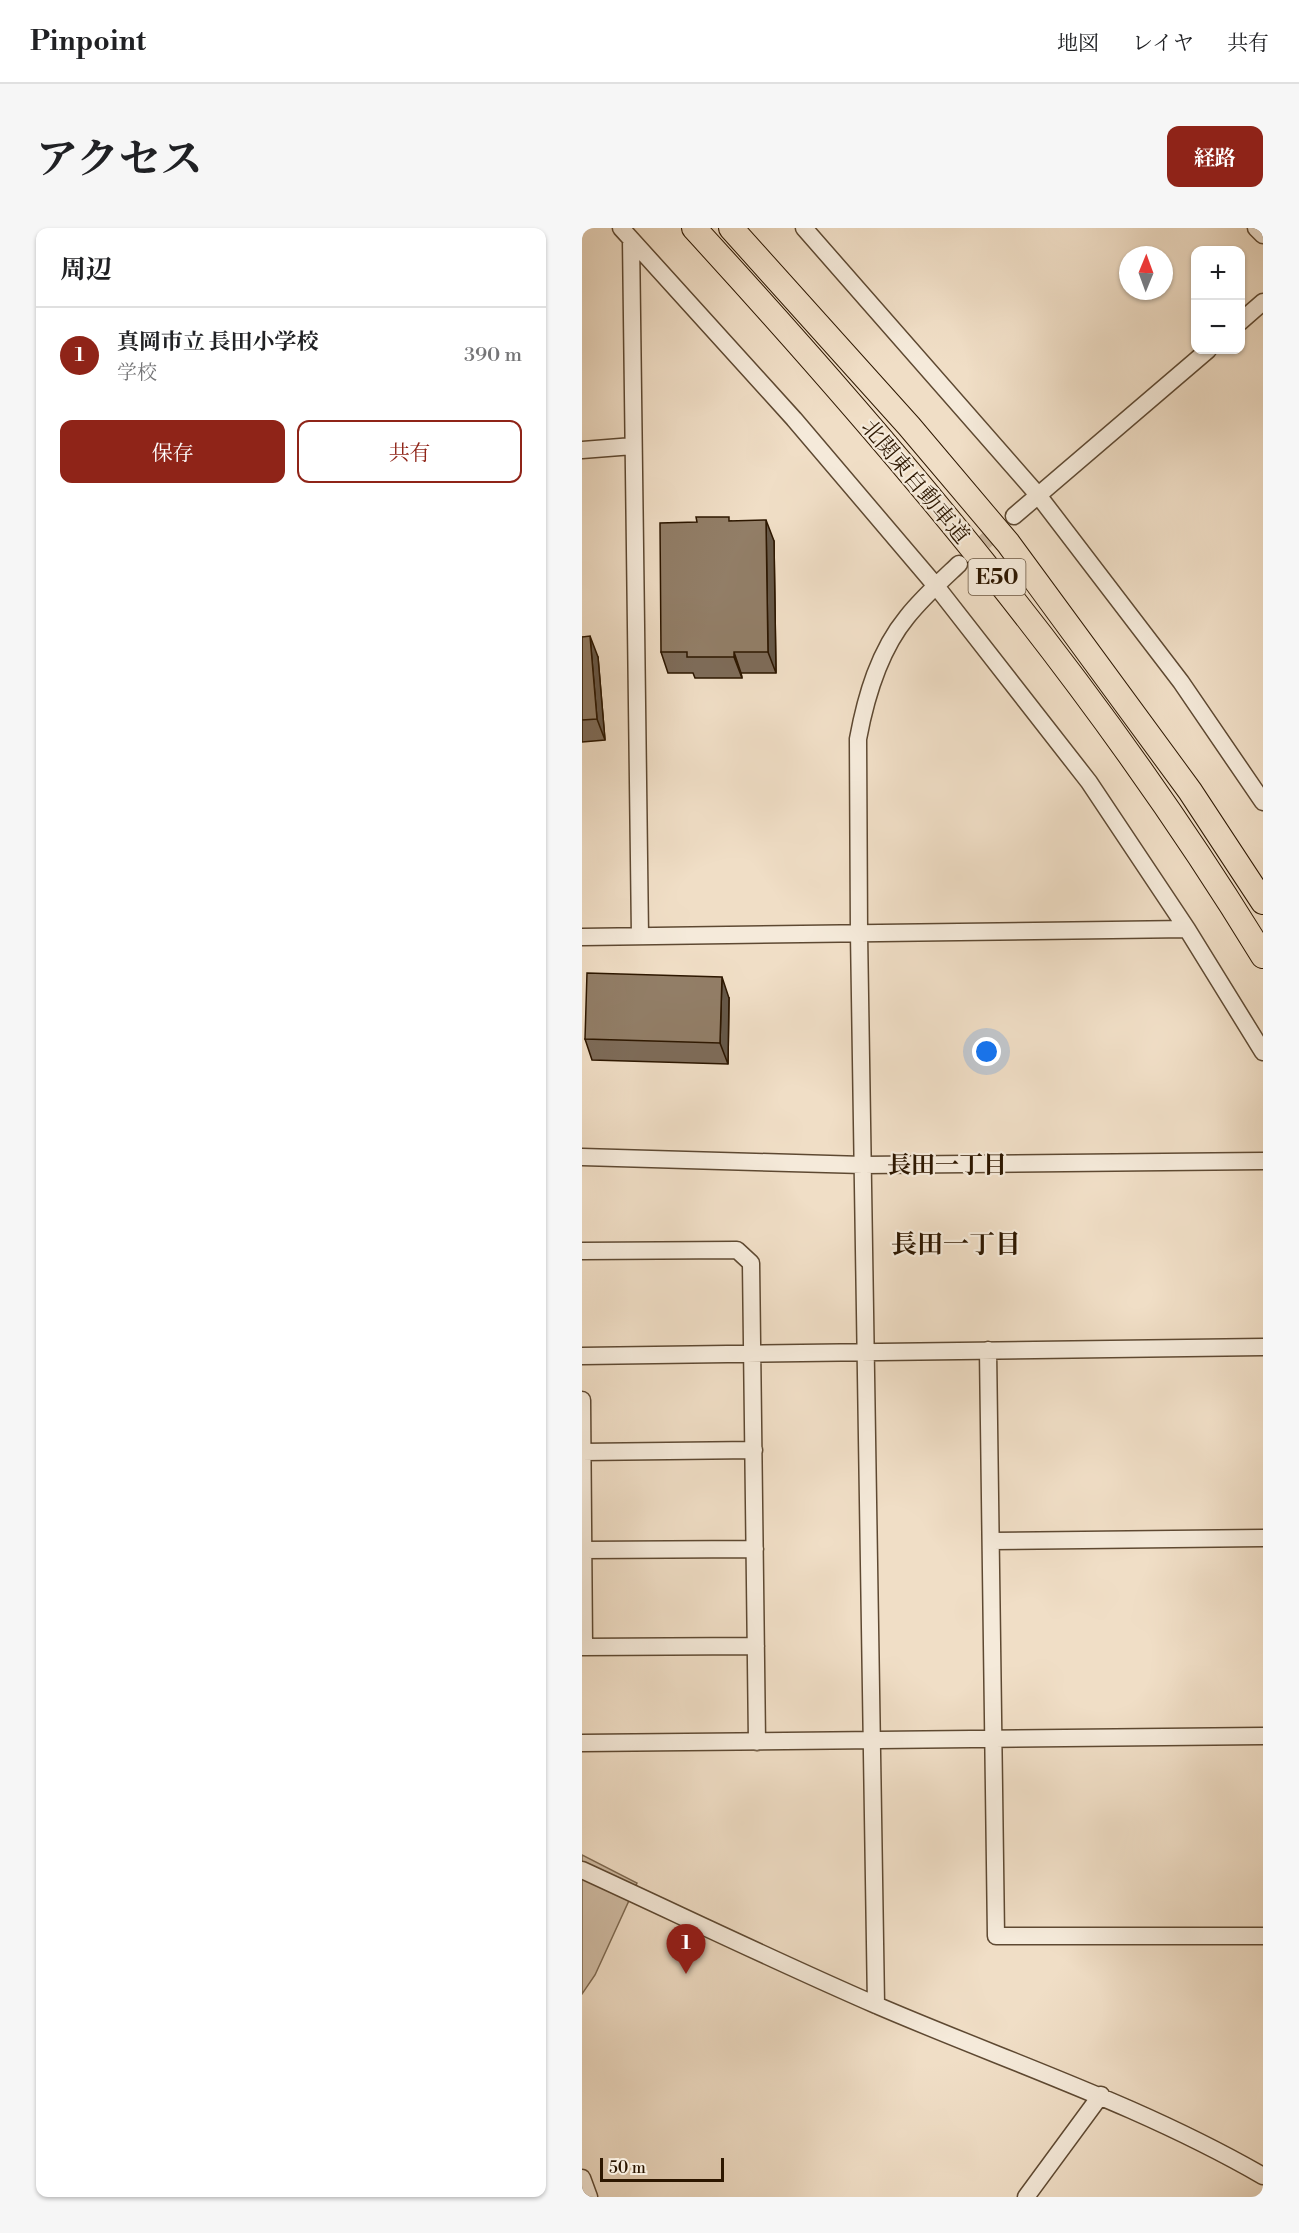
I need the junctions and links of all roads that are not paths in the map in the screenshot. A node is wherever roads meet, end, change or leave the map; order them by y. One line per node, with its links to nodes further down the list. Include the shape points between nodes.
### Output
1 (694, 228): 22 (highway, 北関東自動車道 / E50, via 987,564 1097,710)
2 (731, 228): 17 (highway, 北関東自動車道 / E50, via 1008,543 1190,791)
3 (804, 228): 12 (street)
4 (1256, 228): 6 (street)
5 (626, 233): 10 (street); 15 (street, via 794,419)
6 (1263, 235)
7 (1263, 302): 8 (street)
8 (1245, 318)
9 (1203, 354): 12 (street)
10 (633, 446): 11 (street); 20 (street)
11 (582, 450)
12 (1038, 495): 13 (street); 16 (street, via 1181,682)
13 (1014, 516)
14 (959, 564): 15 (street)
15 (936, 586): 18 (street, via 1089,783); 19 (street, via 906,617 886,650 864,709 858,739)
16 (1263, 802)
17 (1262, 901)
18 (1186, 930): 19 (street); 23 (street)
19 (859, 933): 20 (street); 26 (street)
20 (640, 936): 21 (street)
21 (582, 937)
22 (1263, 956)
23 (1263, 1052)
24 (582, 1157): 26 (street)
25 (1263, 1161): 26 (street)
26 (863, 1165): 30 (street)
27 (582, 1251): 31 (street, via 737,1250 751,1263)
28 (1263, 1347): 29 (street)
29 (988, 1350): 30 (street); 37 (street)
30 (866, 1352): 31 (street); 44 (street)
31 (752, 1354): 32 (street); 34 (street)
32 (582, 1356)
33 (582, 1400): 35 (street)
34 (754, 1450): 35 (street); 39 (street)
35 (582, 1452): 38 (street)
36 (1263, 1538): 37 (street)
37 (992, 1541): 43 (street)
38 (583, 1550): 39 (street); 41 (street)
39 (755, 1550): 40 (street)
40 (756, 1646): 41 (street); 45 (street)
41 (583, 1647)
42 (1263, 1736): 43 (street)
43 (994, 1739): 44 (street); 48 (street, via 996,1936)
44 (872, 1740): 45 (street); 49 (street)
45 (757, 1742): 46 (street)
46 (582, 1743)
47 (582, 1870): 49 (street)
48 (1263, 1936)
49 (876, 2005): 50 (street)
50 (1101, 2095): 51 (street); 54 (street)
51 (1263, 2176)
52 (582, 2178): 53 (street)
53 (589, 2197)
54 (1026, 2197)

